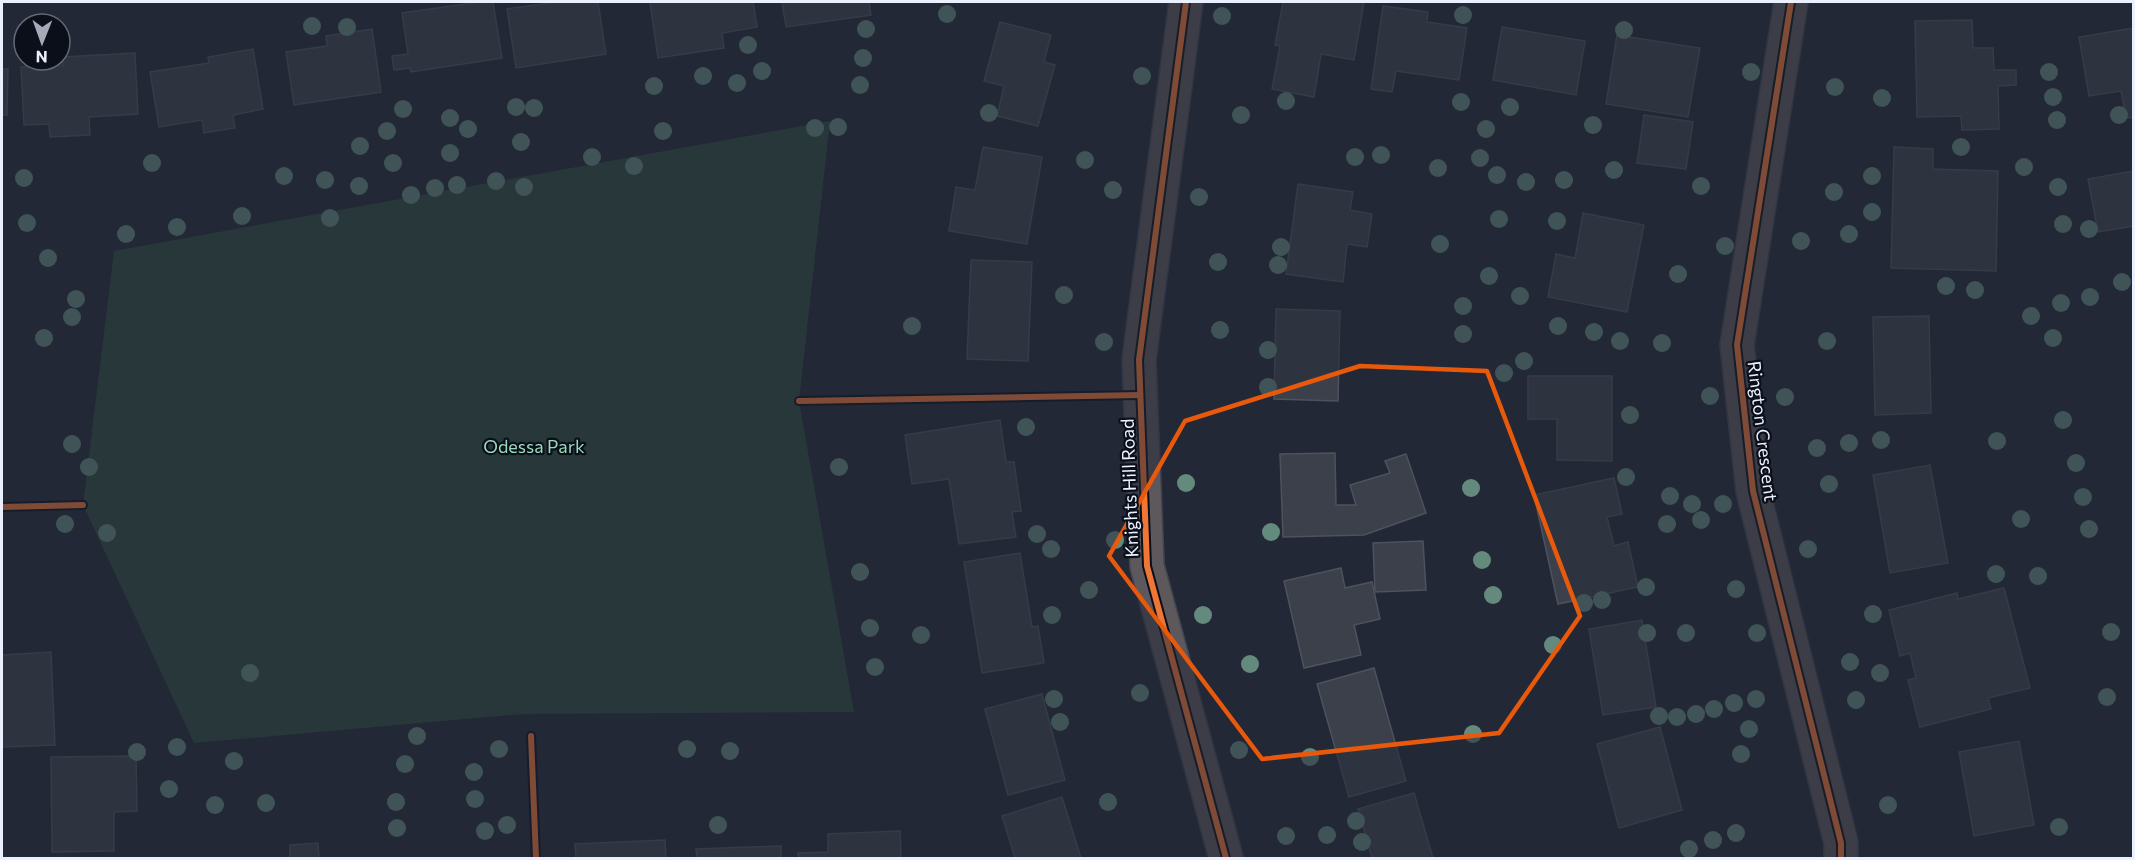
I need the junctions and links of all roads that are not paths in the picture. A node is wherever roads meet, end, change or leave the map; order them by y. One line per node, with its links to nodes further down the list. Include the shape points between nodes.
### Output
1 (1186, 2): 3 (street, Knights Hill Road, via 1139,360 1147,566)
2 (1791, 2): 4 (street, Rington Crescent, via 1737,345 1753,491 1841,843)
3 (1226, 858)
4 (1841, 858)

